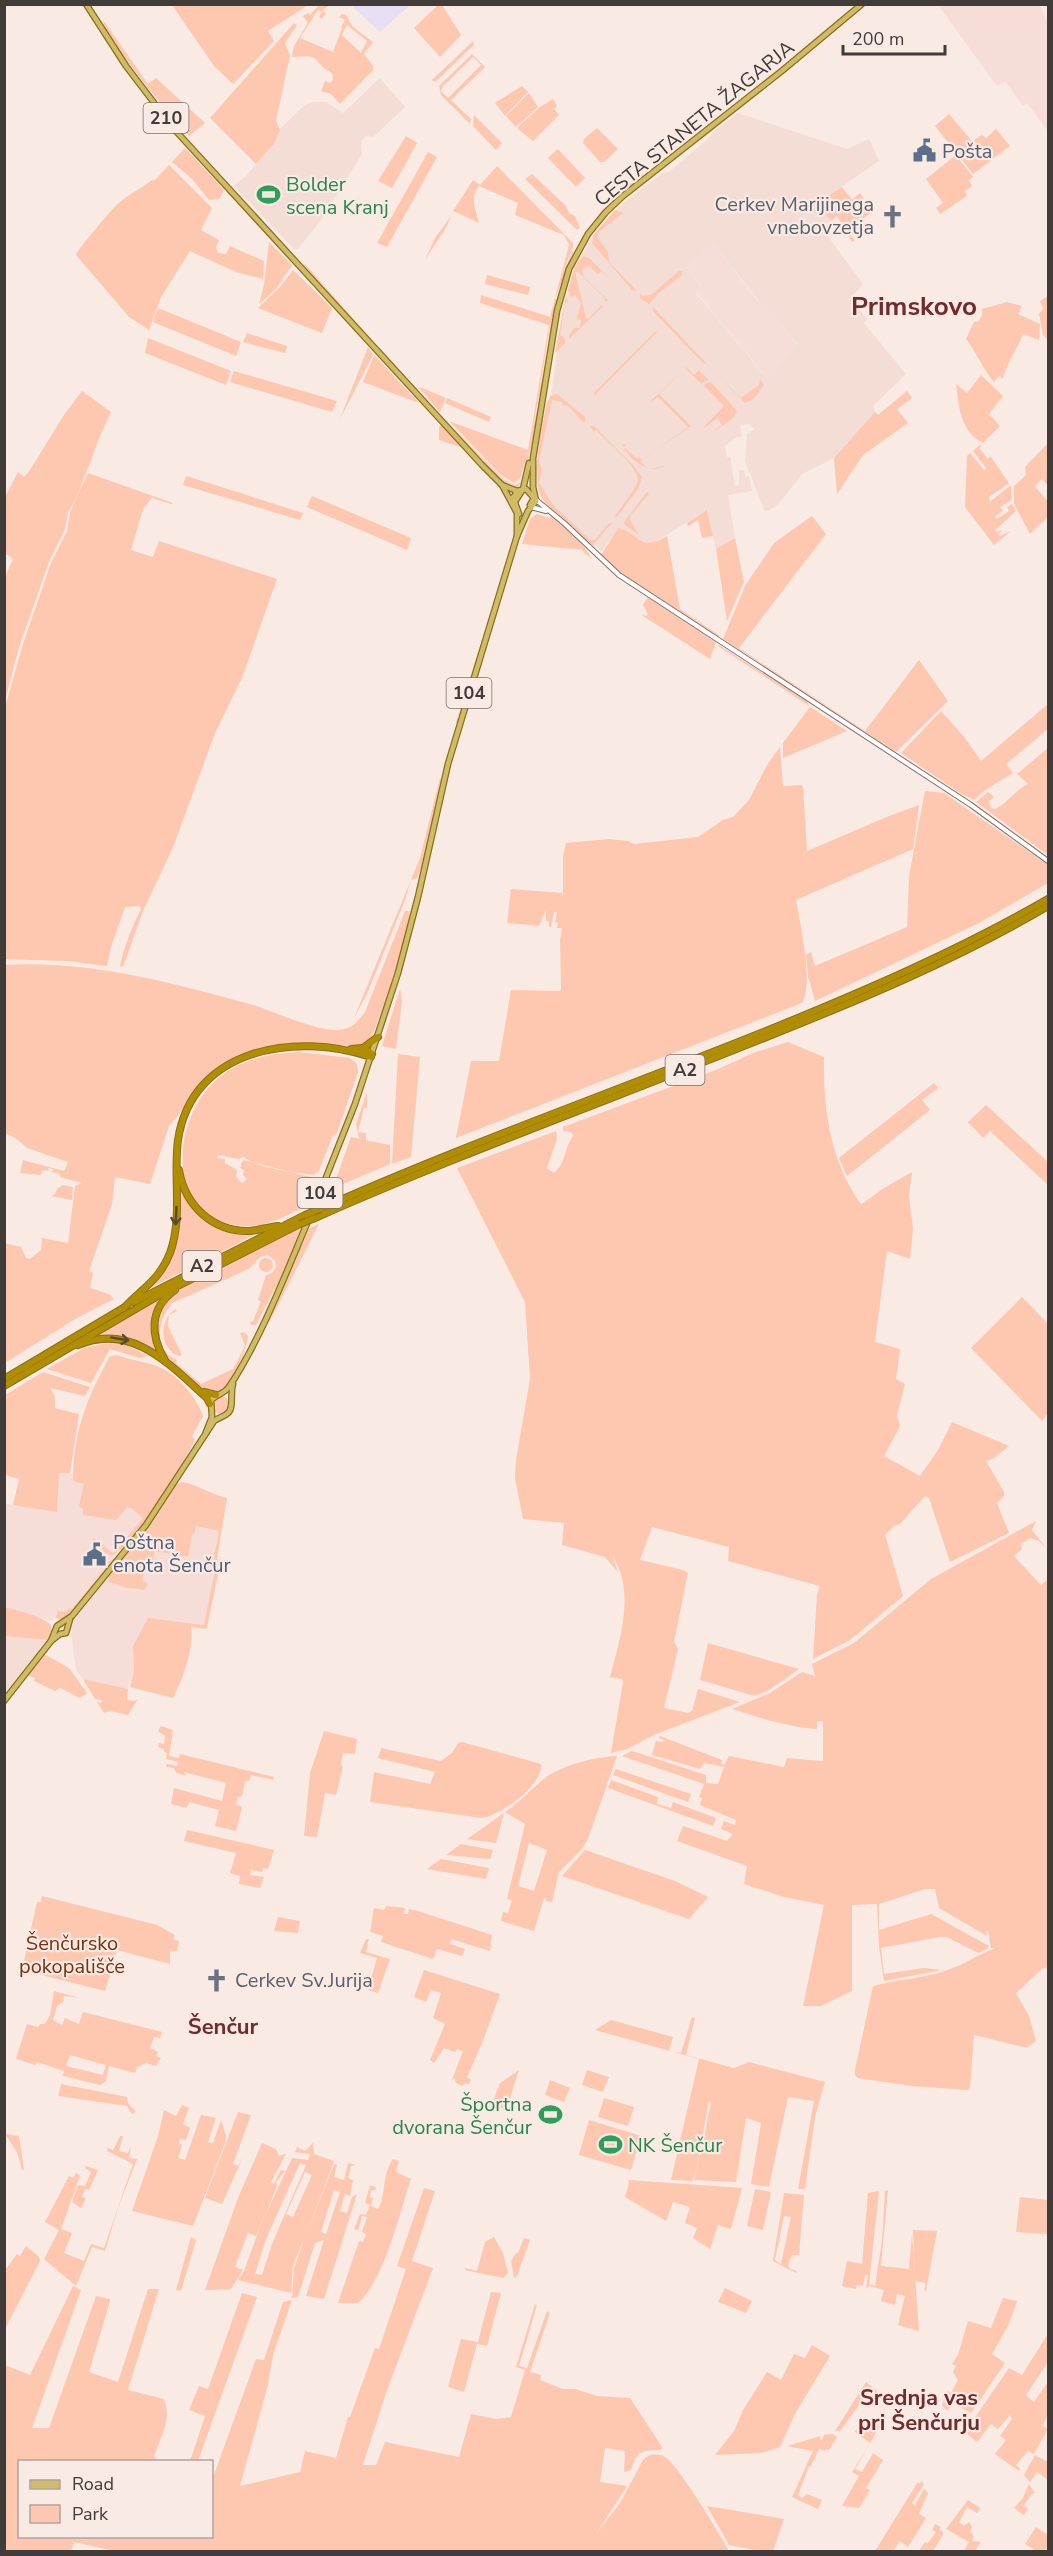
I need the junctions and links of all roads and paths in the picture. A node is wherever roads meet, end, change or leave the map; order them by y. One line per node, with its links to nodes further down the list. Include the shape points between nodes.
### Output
1 (86, 4): 4 (main road, 210, via 174,129)
2 (862, 4): 3 (main road, CESTA STANETA ŽAGARJA, via 618,201 588,234 572,262 560,297)
3 (531, 464): 5 (main road, CESTA STANETA ŽAGARJA); 5 (main road, CESTA STANETA ŽAGARJA); 6 (main road, CESTA STANETA ŽAGARJA); 8 (main road)
4 (503, 488): 5 (main road, 210); 7 (main road, 210)
5 (520, 490): 6 (main road); 7 (main road)
6 (530, 491): 8 (main road)
7 (514, 499): 9 (main road); 12 (main road, 104)
8 (536, 499): 10 (main road); 11 (main road)
9 (518, 508): 10 (main road); 12 (main road, 104)
10 (529, 509): 11 (main road); 13 (main road, 104)
11 (550, 511): 14 (main road, via 619,575 971,805)
12 (516, 525): 13 (main road, 104)
13 (517, 536): 17 (main road, 104, via 448,764 413,919)
14 (1048, 861)
15 (1048, 899): 22 (highway, A2, bridge, via 972,940 854,994 431,1161)
16 (1048, 906): 23 (highway, A2, bridge, via 952,957 859,999 428,1169 300,1224)
17 (378, 1037): 18 (highway); 20 (main road, 104)
18 (363, 1048): 19 (highway); 20 (highway)
19 (345, 1050): 20 (highway); 21 (highway, via 276,1048 244,1056 222,1068 202,1087 186,1112)
20 (372, 1056): 27 (main road, 104, via 304,1230)
21 (177, 1158): 22 (highway, via 186,1194 208,1219 239,1230); 24 (highway, one-way to 24, via 176,1225 171,1251 159,1275)
22 (282, 1226): 24 (highway, A2)
23 (188, 1280): 25 (highway, A2); 26 (highway, via 168,1295 156,1313 154,1339)
24 (124, 1308): 28 (highway, A2)
25 (68, 1347): 26 (highway, one-way to 26, via 102,1338 121,1338); 29 (highway, A2)
26 (167, 1364): 30 (highway)
27 (237, 1374): 31 (main road, 104); 32 (main road, 104)
28 (4, 1379)
29 (4, 1386)
30 (195, 1388): 31 (highway); 33 (highway)
31 (219, 1395): 32 (main road); 33 (main road, 104)
32 (231, 1400): 34 (main road, 104, via 231,1409)
33 (211, 1407): 34 (main road); 35 (main road, 104)
34 (221, 1416): 35 (main road, 104)
35 (206, 1432): 36 (main road, 104, via 146,1525)
36 (65, 1626): 37 (main road, 104, via 57,1626); 37 (main road, 104, via 66,1633)
37 (58, 1632): 38 (main road)
38 (4, 1701)

